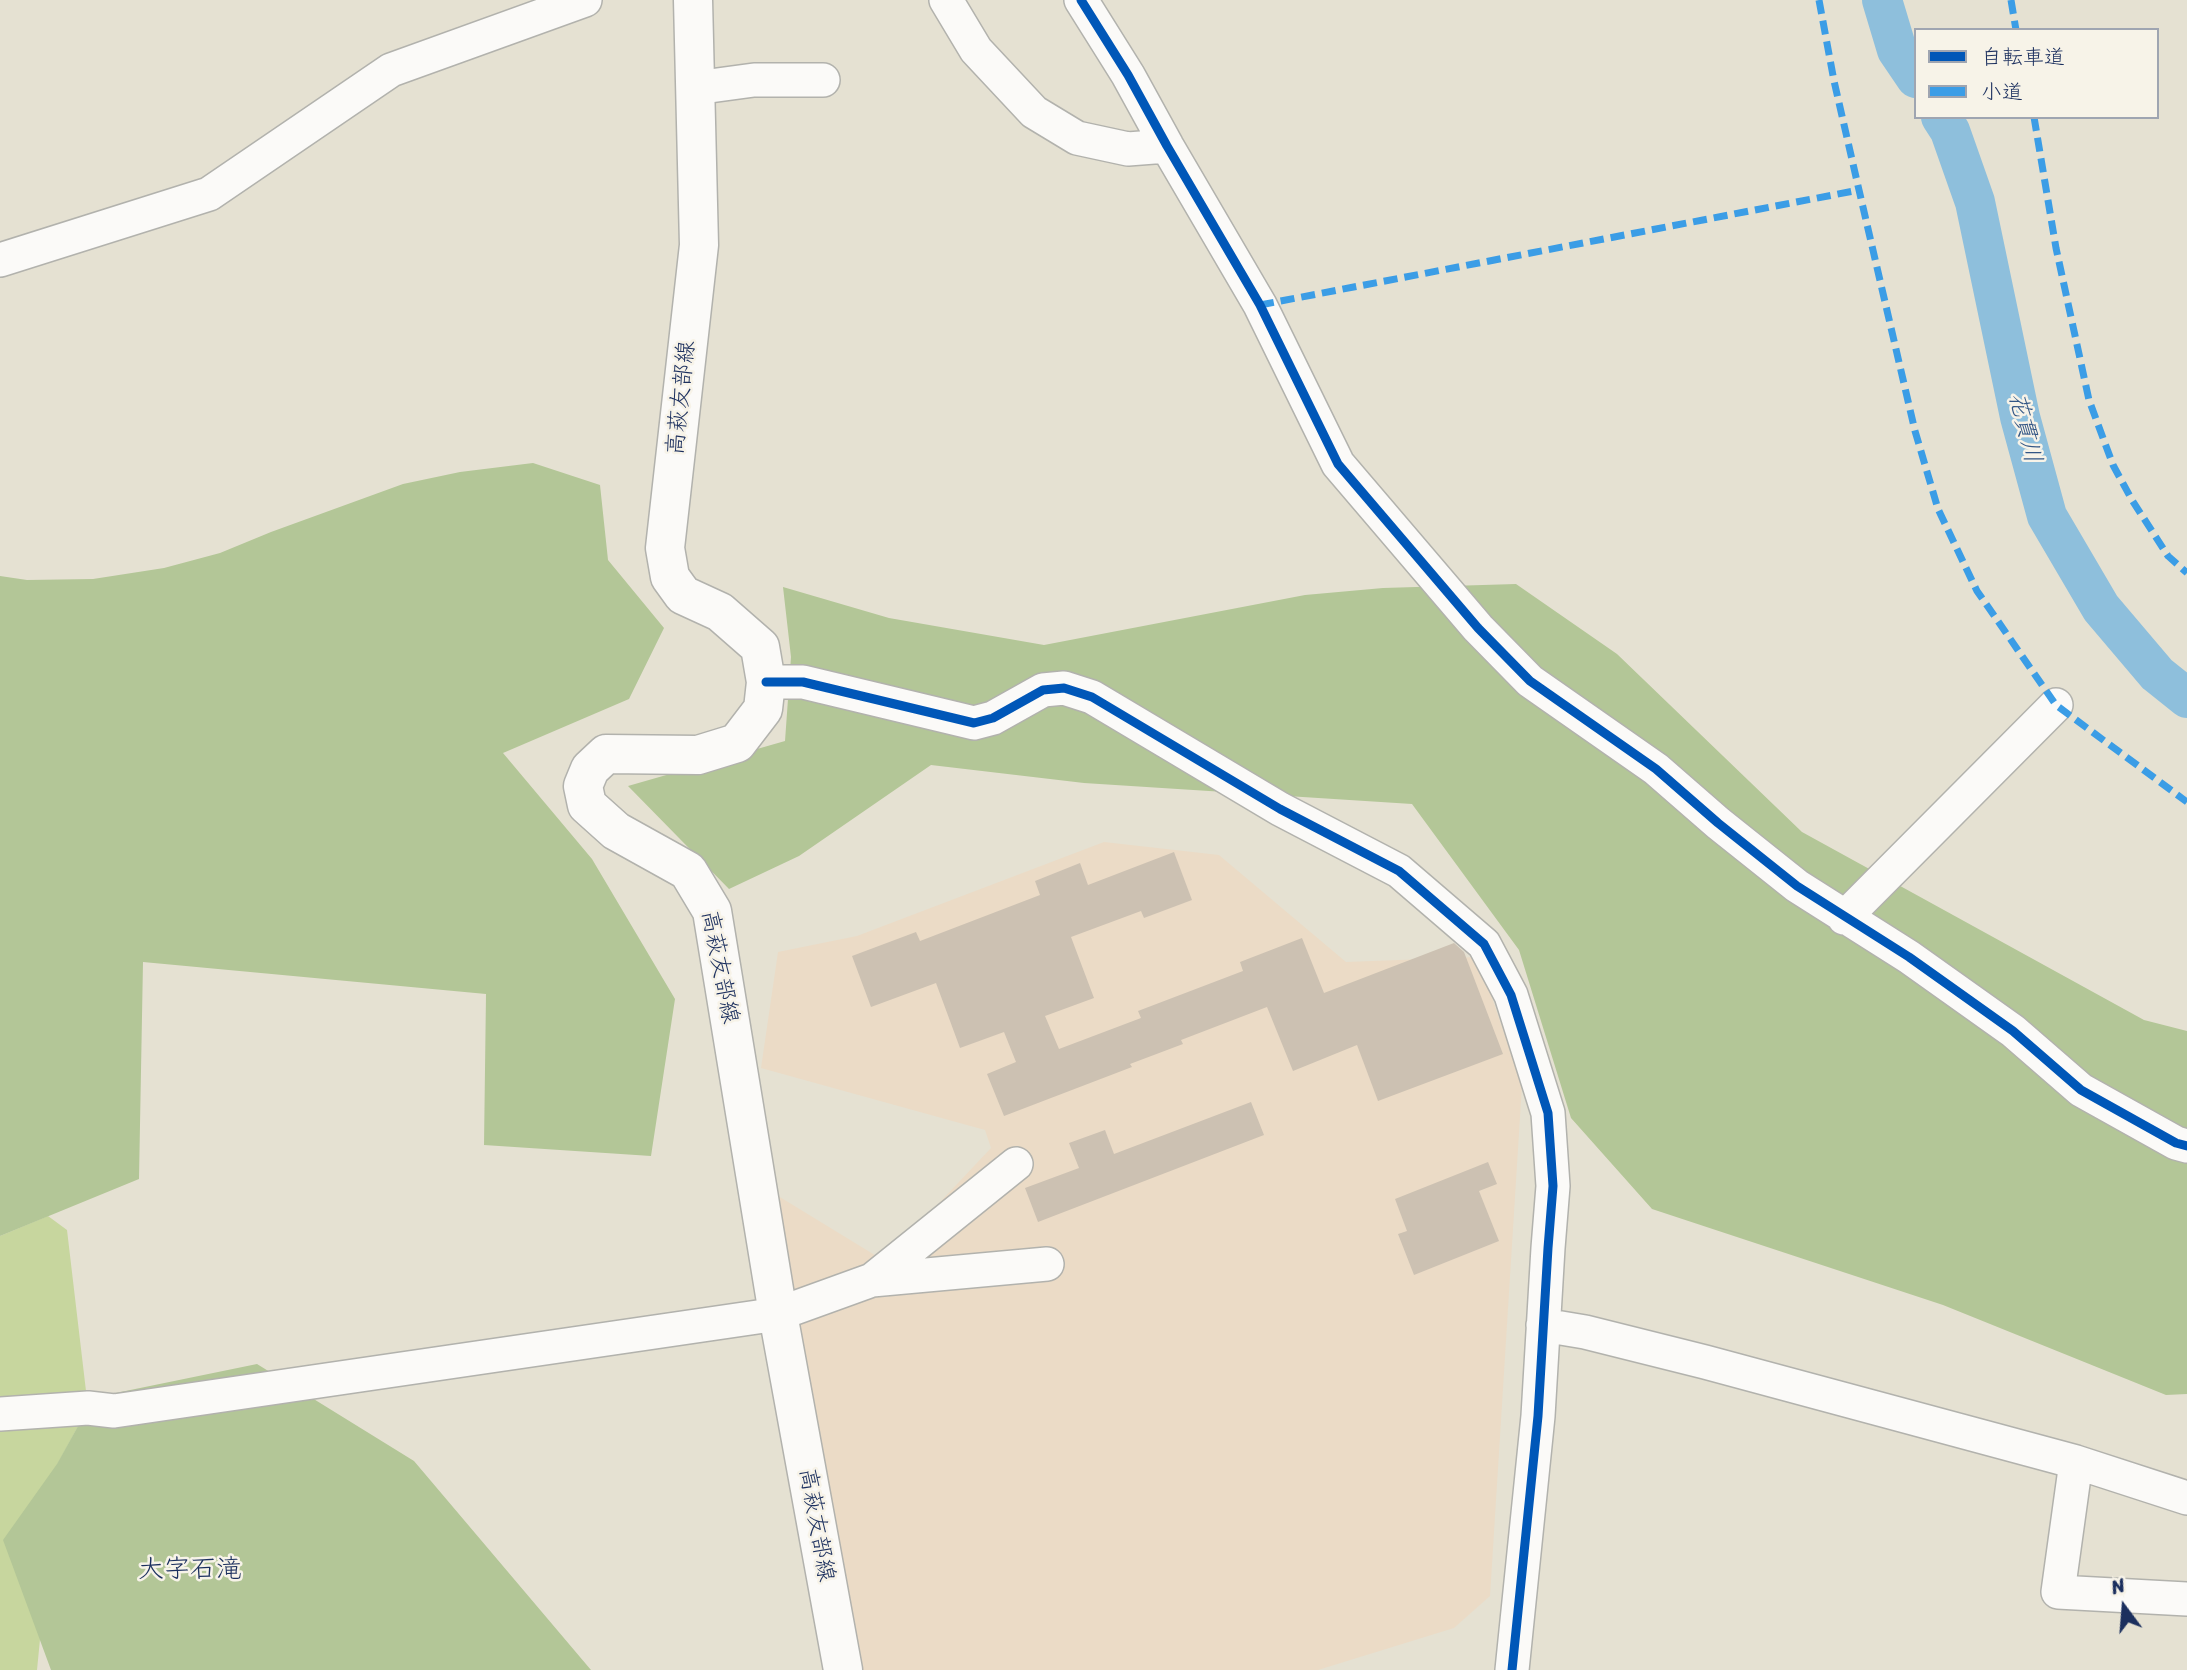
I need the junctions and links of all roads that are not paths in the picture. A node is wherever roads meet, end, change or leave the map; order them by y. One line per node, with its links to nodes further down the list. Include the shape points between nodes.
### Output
1 (585, 0): 8 (street, via 391,71 209,194)
2 (693, 0): 6 (main road, 高萩友部線)
3 (946, 0): 7 (street, via 976,50 1034,112 1077,138 1128,149)
4 (1081, 0): 7 (street)
5 (823, 80): 6 (street, via 754,80)
6 (695, 88): 9 (main road, 高萩友部線, via 699,245 665,548 670,577 683,595 720,612 760,647)
7 (1167, 146): 11 (street, via 1260,305 1338,464 1478,628 1530,681 1656,769 1797,886)
8 (0, 260)
9 (766, 682): 16 (main road, 高萩友部線, via 763,709 737,743 698,755 606,754 590,769 583,786 587,805 616,831 688,871 712,911); 17 (street, via 803,682 974,723 993,718 1043,690 1064,688 1093,697 1280,810 1399,872 1484,944 1511,995 1548,1113 1553,1186)
10 (2056, 705): 11 (street)
11 (1844, 918): 12 (street, via 1909,957 2013,1031 2081,1090)
12 (2187, 1146)
13 (1016, 1164): 15 (street)
14 (1047, 1264): 15 (street)
15 (872, 1280): 16 (street)
16 (778, 1314): 18 (street, via 114,1411 88,1408); 22 (main road, 高萩友部線)
17 (1543, 1325): 19 (street, via 1705,1362); 23 (street)
18 (0, 1414)
19 (2076, 1462): 20 (street); 21 (street, via 2058,1592)
20 (2187, 1498)
21 (2187, 1599)
22 (842, 1670)
23 (1512, 1670)

